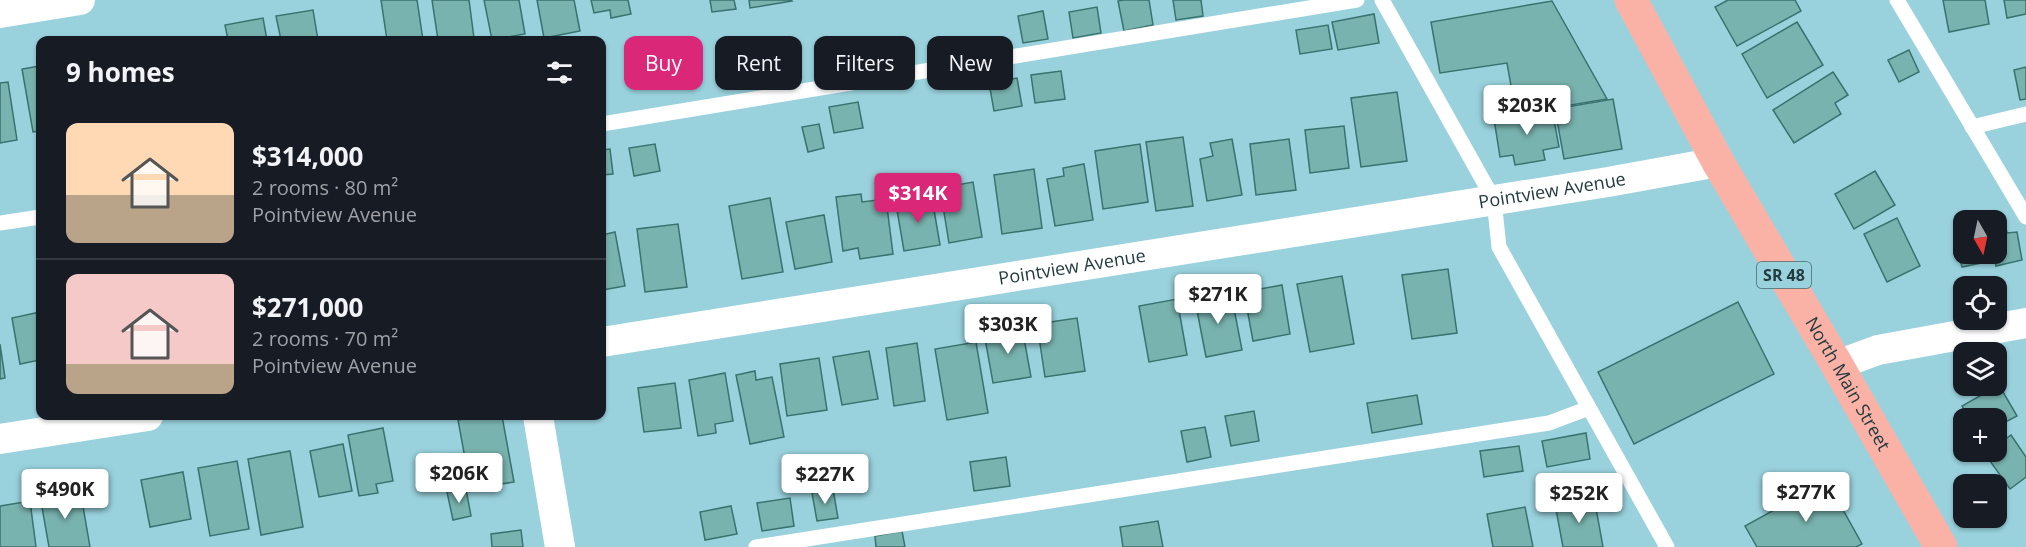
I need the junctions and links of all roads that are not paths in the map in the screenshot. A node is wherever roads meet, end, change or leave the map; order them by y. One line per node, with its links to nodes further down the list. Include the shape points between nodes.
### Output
1 (80, 0): 6 (street)
2 (1357, 0): 8 (lane)
3 (1382, 0): 11 (lane)
4 (1631, 0): 10 (main road, North Main Street / SR 48)
5 (1897, 0): 9 (lane)
6 (0, 13)
7 (2026, 114): 9 (lane)
8 (606, 123)
9 (1972, 127): 12 (lane)
10 (1718, 162): 11 (street, Pointview Avenue); 17 (main road, North Main Street / SR 48)
11 (1494, 200): 16 (street, Pointview Avenue); 18 (lane, via 1499,247)
12 (2026, 217)
13 (36, 218): 14 (lane)
14 (0, 223)
15 (2026, 323): 17 (street, via 1878,350)
16 (606, 341)
17 (1837, 365): 25 (main road, North Main Street / SR 48)
18 (1589, 408): 23 (lane, via 1549,423); 24 (lane)
19 (122, 420): 21 (street)
20 (539, 420): 22 (street)
21 (0, 439)
22 (560, 547)
23 (756, 547)
24 (1667, 547)
25 (1941, 547)

